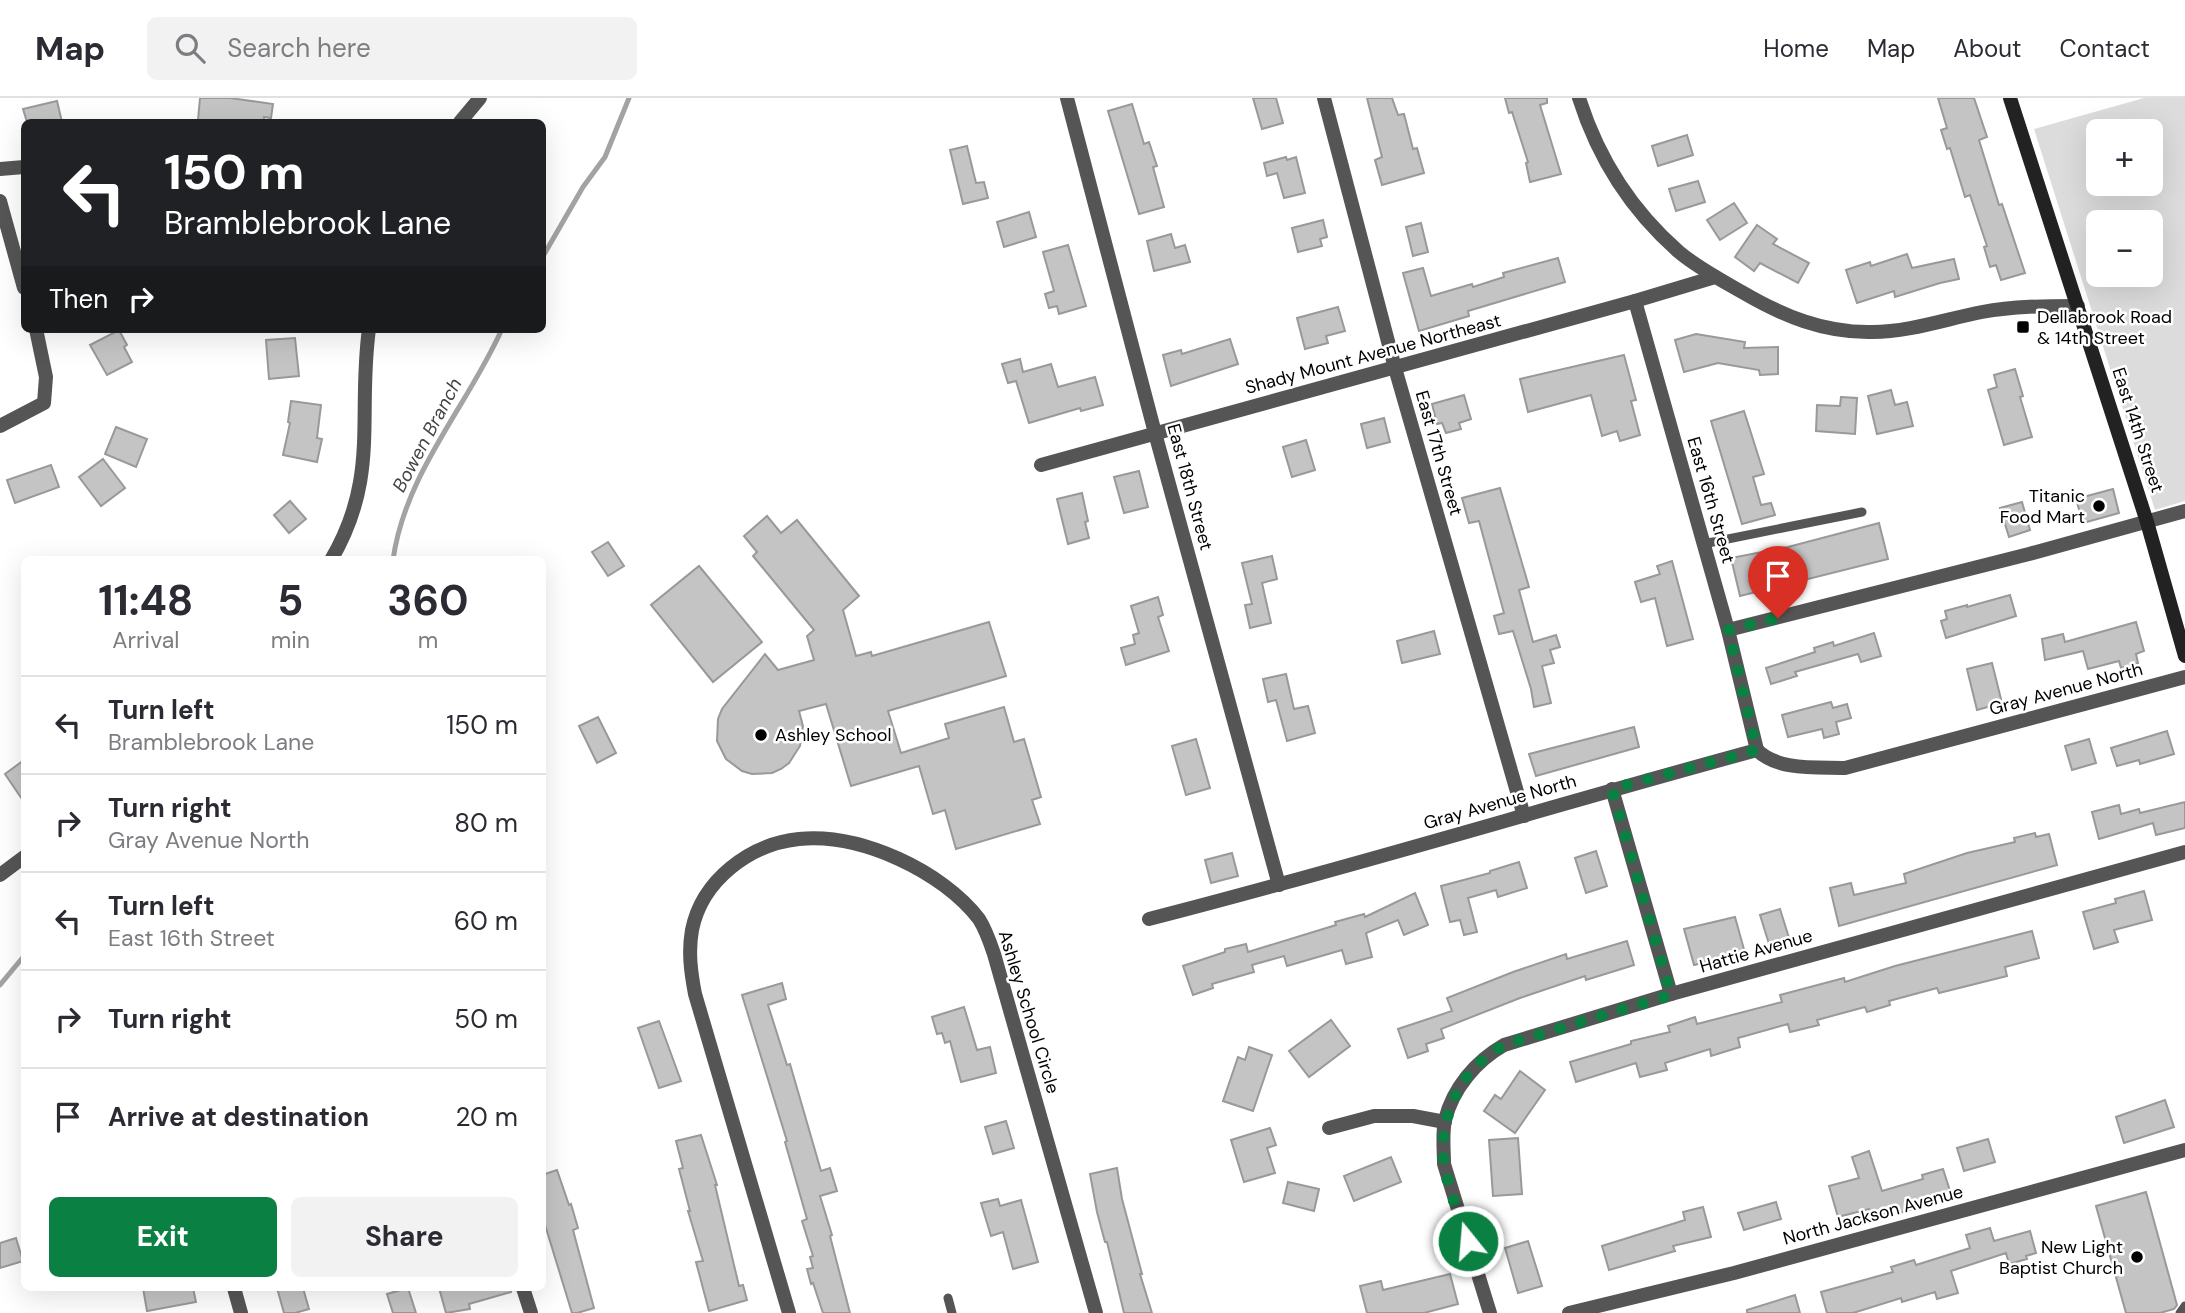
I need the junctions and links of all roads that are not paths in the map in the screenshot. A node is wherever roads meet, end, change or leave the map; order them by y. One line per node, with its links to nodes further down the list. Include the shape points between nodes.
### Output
1 (480, 98): 6 (street)
2 (1067, 98): 18 (street, East 18th Street)
3 (1324, 98): 16 (street, East 17th Street)
4 (1579, 98): 11 (street, via 1606,165 1636,207 1680,253)
5 (2010, 98): 13 (main road, East 14th Street)
6 (462, 119)
7 (21, 167): 8 (street)
8 (0, 169)
9 (0, 201): 10 (street)
10 (21, 277)
11 (1715, 277): 12 (street, Shady Mount Avenue Northeast); 13 (street, via 1776,312 1852,332 1907,329 2022,306)
12 (1635, 301): 16 (street, Shady Mount Avenue Northeast); 23 (street, East 16th Street)
13 (2078, 306): 22 (main road, East 14th Street)
14 (37, 333): 17 (street, via 46,377 44,403)
15 (369, 333): 24 (street, via 362,481)
16 (1395, 368): 18 (street, Shady Mount Avenue Northeast); 30 (street, East 17th Street)
17 (0, 426)
18 (1155, 433): 19 (street, Shady Mount Avenue Northeast); 34 (street, East 18th Street)
19 (1041, 465)
20 (2185, 510): 22 (street)
21 (1862, 512): 23 (lane)
22 (2147, 522): 25 (street); 26 (main road, East 14th Street)
23 (1703, 544): 25 (street, East 16th Street)
24 (333, 556)
25 (1728, 630): 28 (street, East 16th Street)
26 (2185, 656)
27 (2185, 677): 28 (street, Gray Avenue North, via 1845,768 1796,766 1764,757)
28 (1757, 750): 29 (street, Gray Avenue North)
29 (1612, 789): 30 (street, Gray Avenue North); 36 (street)
30 (1524, 816): 34 (street, Gray Avenue North)
31 (2185, 852): 36 (street, Hattie Avenue)
32 (21, 859): 33 (street)
33 (0, 875)
34 (1279, 886): 35 (street, Gray Avenue North)
35 (1149, 919)
36 (1671, 995): 37 (street, Hattie Avenue, via 1489,1053 1458,1090)
37 (1445, 1122): 38 (street, via 1374,1116); 49 (street, Hattie Avenue, via 1444,1164)
38 (1329, 1128)
39 (2184, 1154): 50 (street, North Jackson Avenue)
40 (235, 1291): 44 (street)
41 (524, 1291): 45 (street)
42 (948, 1298): 47 (lane)
43 (2185, 1306): 51 (lane)
44 (242, 1313)
45 (531, 1313)
46 (789, 1313): 48 (street, Ashley School Circle, via 695,994 690,952 696,915 726,869 766,846 801,839 834,840 904,861 948,889 979,920 994,954)
47 (952, 1313)
48 (1096, 1313)
49 (1490, 1313)
50 (1569, 1313)
51 (2180, 1313)

